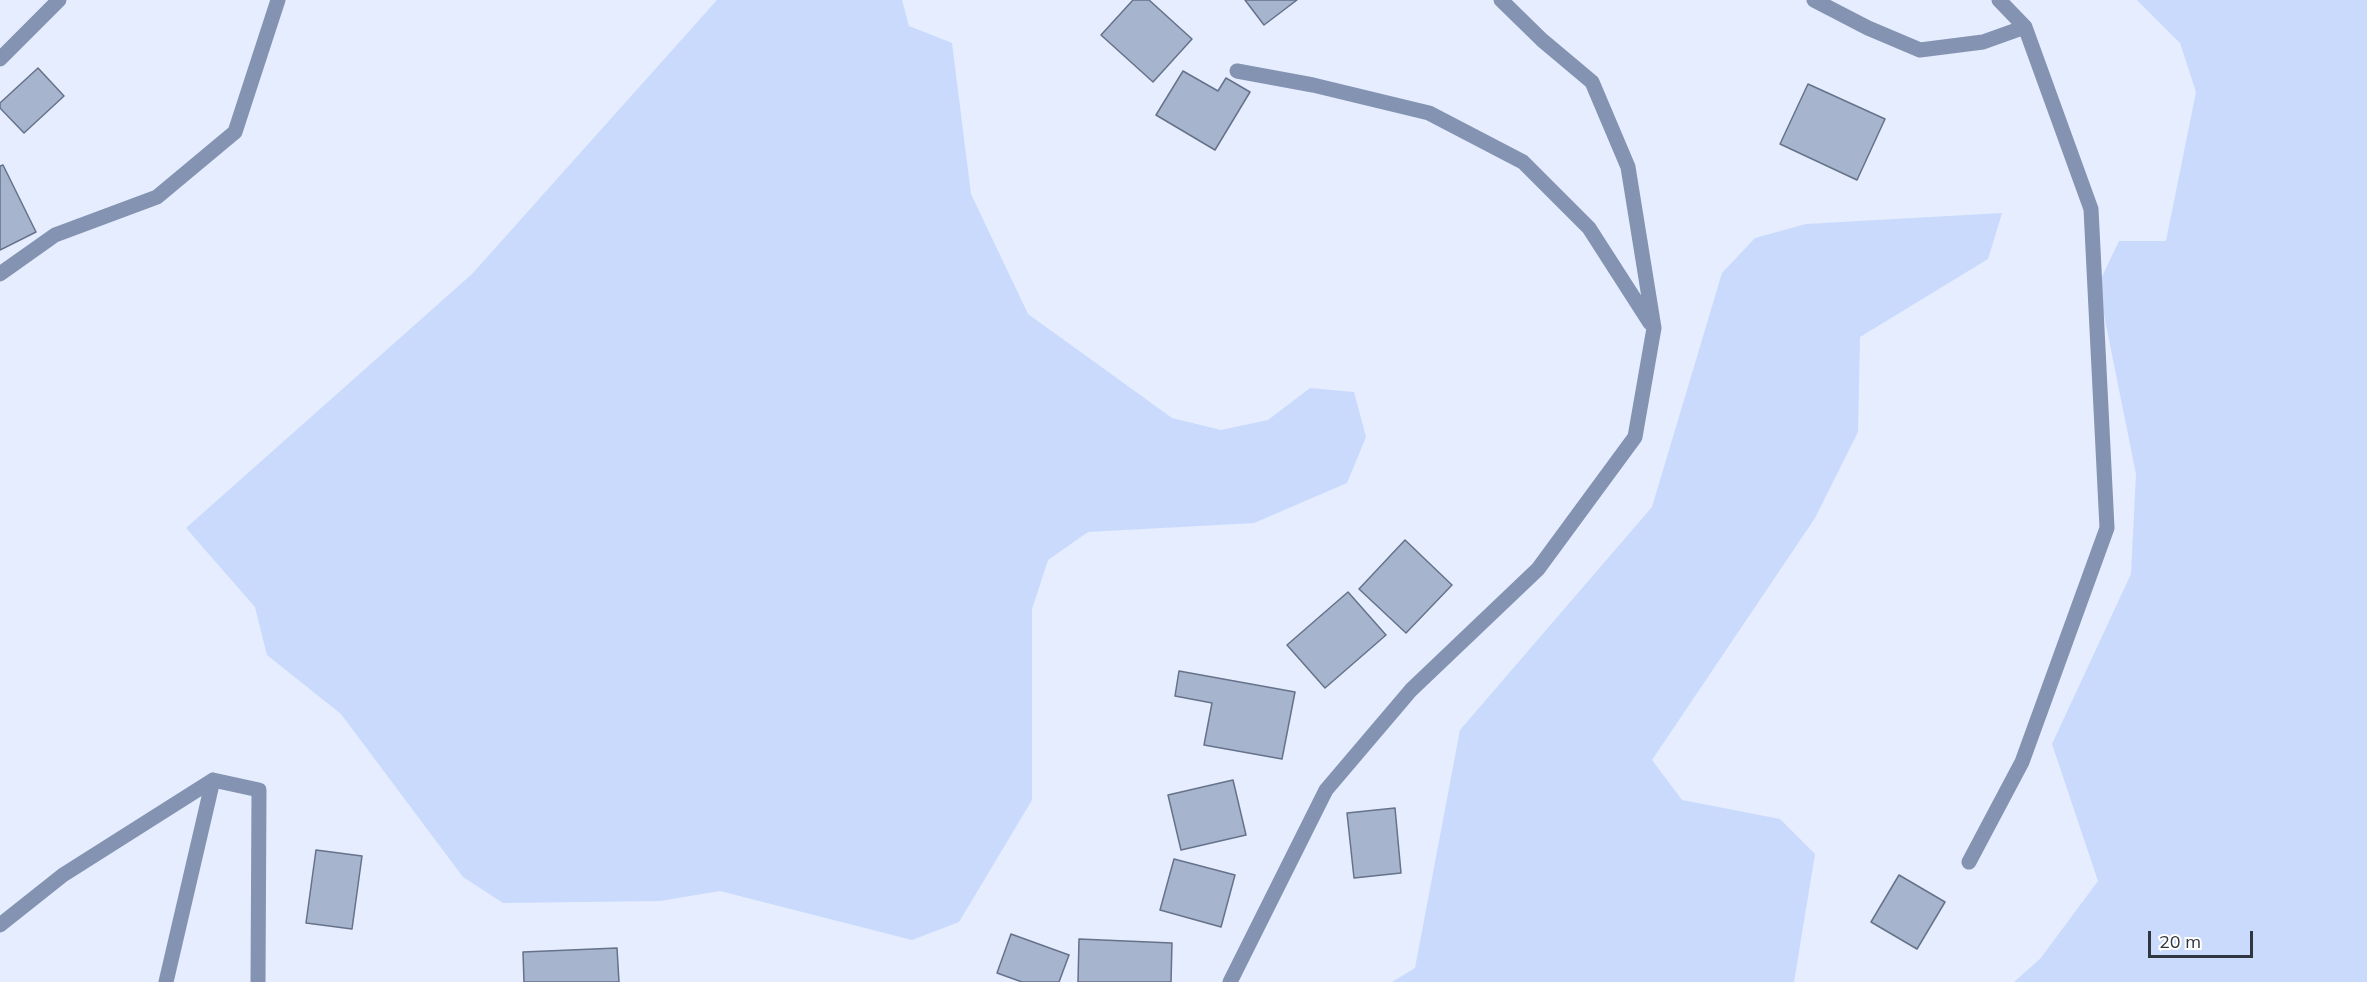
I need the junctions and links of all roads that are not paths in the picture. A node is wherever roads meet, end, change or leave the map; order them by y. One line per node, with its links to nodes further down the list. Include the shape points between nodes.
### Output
1 (59, 0): 7 (street)
2 (278, 0): 9 (street, via 235,132 157,197 55,235)
3 (1501, 0): 10 (street, via 1592,82 1628,167)
4 (1814, 0): 6 (street, via 1920,50 1983,42)
5 (1999, 0): 6 (street)
6 (2025, 27): 12 (street, via 2091,209 2108,528 2022,762)
7 (0, 59)
8 (1237, 71): 10 (street, via 1313,84 1429,113 1523,162 1589,228)
9 (0, 274)
10 (1653, 328): 16 (street, via 1635,436 1538,569 1411,690 1326,790)
11 (213, 780): 13 (street, via 63,875); 14 (street); 15 (street, via 260,790)
12 (1969, 862)
13 (0, 926)
14 (166, 982)
15 (258, 982)
16 (1230, 982)

